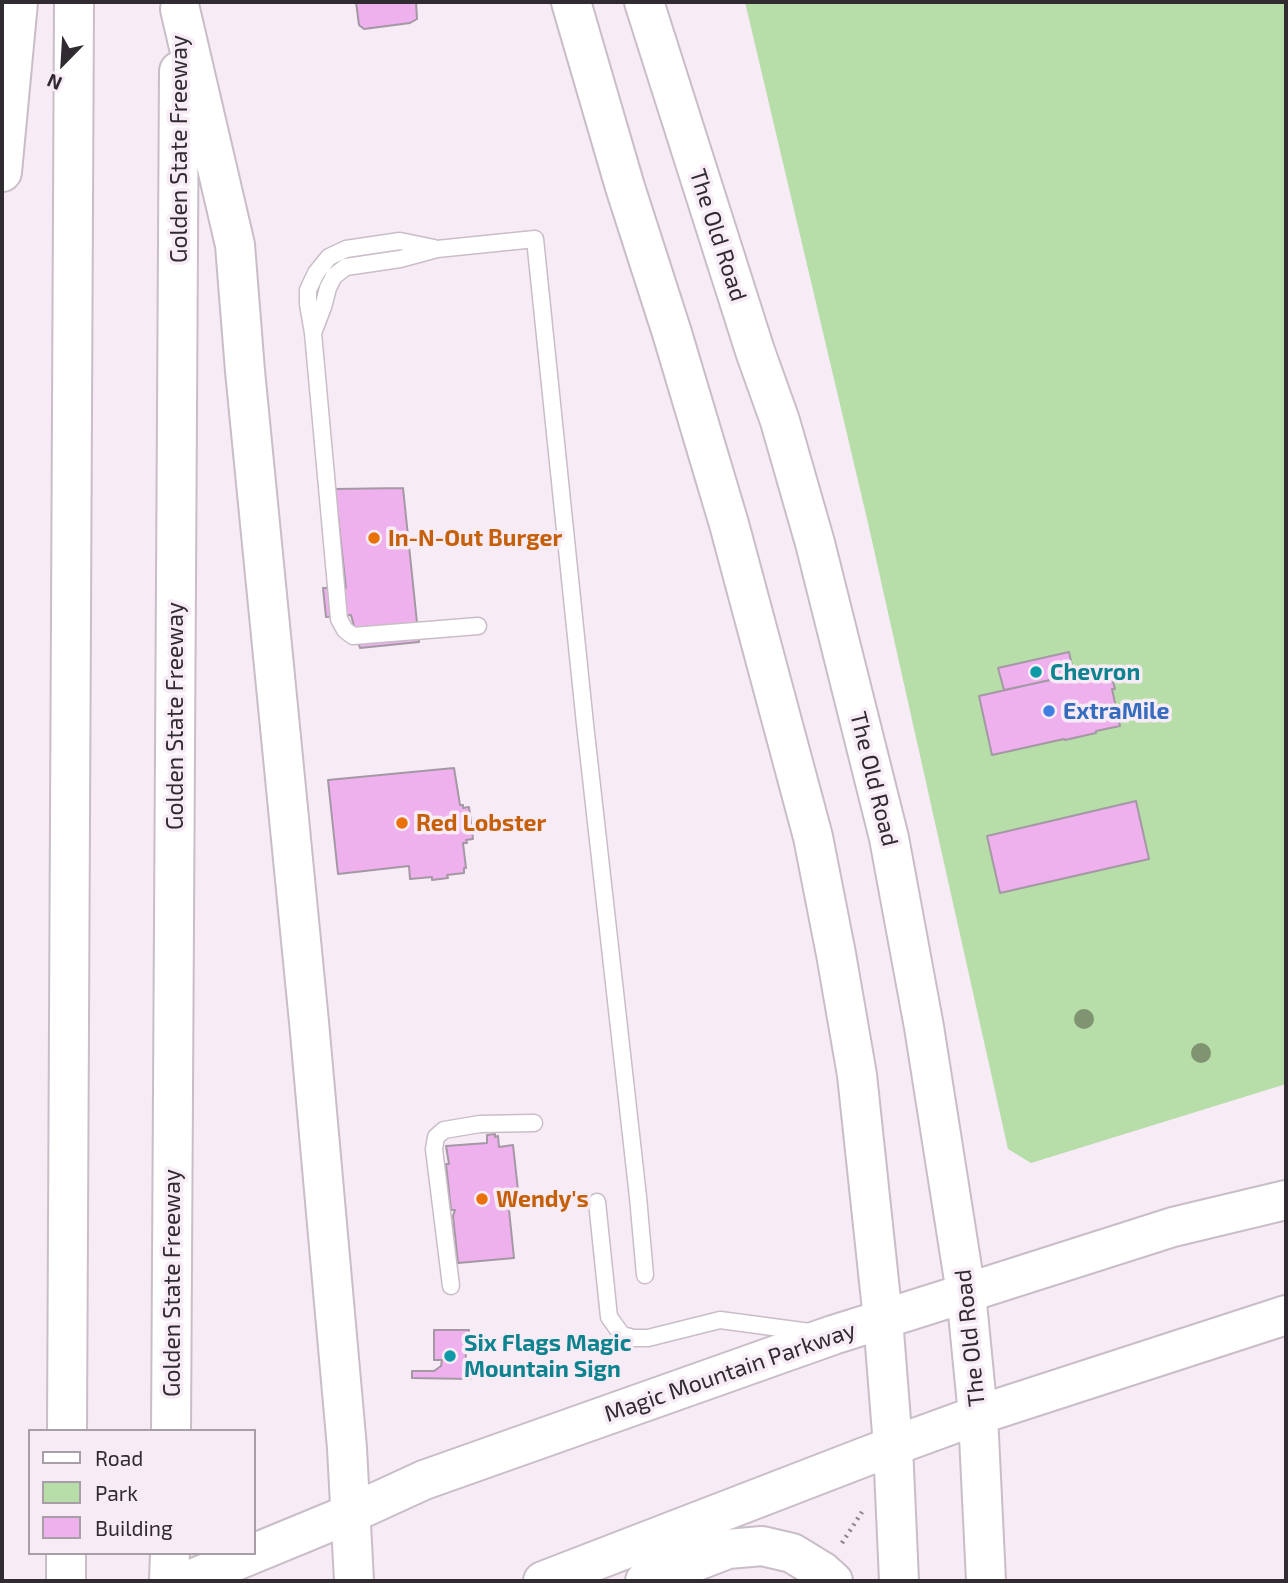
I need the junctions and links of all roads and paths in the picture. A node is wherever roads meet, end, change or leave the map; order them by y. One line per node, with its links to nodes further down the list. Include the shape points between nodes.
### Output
1 (18, 2): 6 (main road)
2 (74, 2): 18 (main road)
3 (571, 2): 15 (main road, via 725,511 813,837 857,1075)
4 (644, 2): 13 (main road, The Old Road, via 780,421 876,783 908,937)
5 (180, 5): 19 (main road, Golden State Freeway); 22 (main road, via 235,245)
6 (2, 172)
7 (478, 626): 11 (lane, via 353,636 339,619 308,290 330,257 346,249 400,241 436,249 535,239)
8 (534, 1123): 12 (lane, via 480,1124 444,1130 436,1137)
9 (1286, 1200): 13 (main road, Magic Mountain Parkway, via 1174,1227)
10 (597, 1202): 16 (lane, via 609,1317 622,1335 648,1338 720,1320)
11 (645, 1275)
12 (451, 1286)
13 (966, 1293): 15 (main road, Magic Mountain Parkway); 17 (main road, The Old Road)
14 (1286, 1315): 17 (main road)
15 (883, 1319): 16 (main road, Magic Mountain Parkway); 20 (main road)
16 (833, 1335): 22 (main road, Magic Mountain Parkway, via 424,1480)
17 (978, 1415): 20 (main road); 36 (main road, The Old Road)
18 (67, 1429)
19 (171, 1429)
20 (893, 1446): 32 (main road); 35 (main road)
21 (860, 1505): 23 (path, via 862,1513)
22 (352, 1513): 24 (main road, Magic Mountain Parkway); 31 (main road)
23 (842, 1543)
24 (256, 1553)
25 (66, 1555): 28 (main road)
26 (170, 1555): 29 (main road)
27 (250, 1555): 30 (main road, Magic Mountain Parkway)
28 (66, 1581)
29 (169, 1581)
30 (187, 1581)
31 (354, 1581)
32 (550, 1581)
33 (645, 1581): 34 (main road, via 729,1549 762,1546 792,1553)
34 (833, 1581)
35 (899, 1581)
36 (986, 1581)

